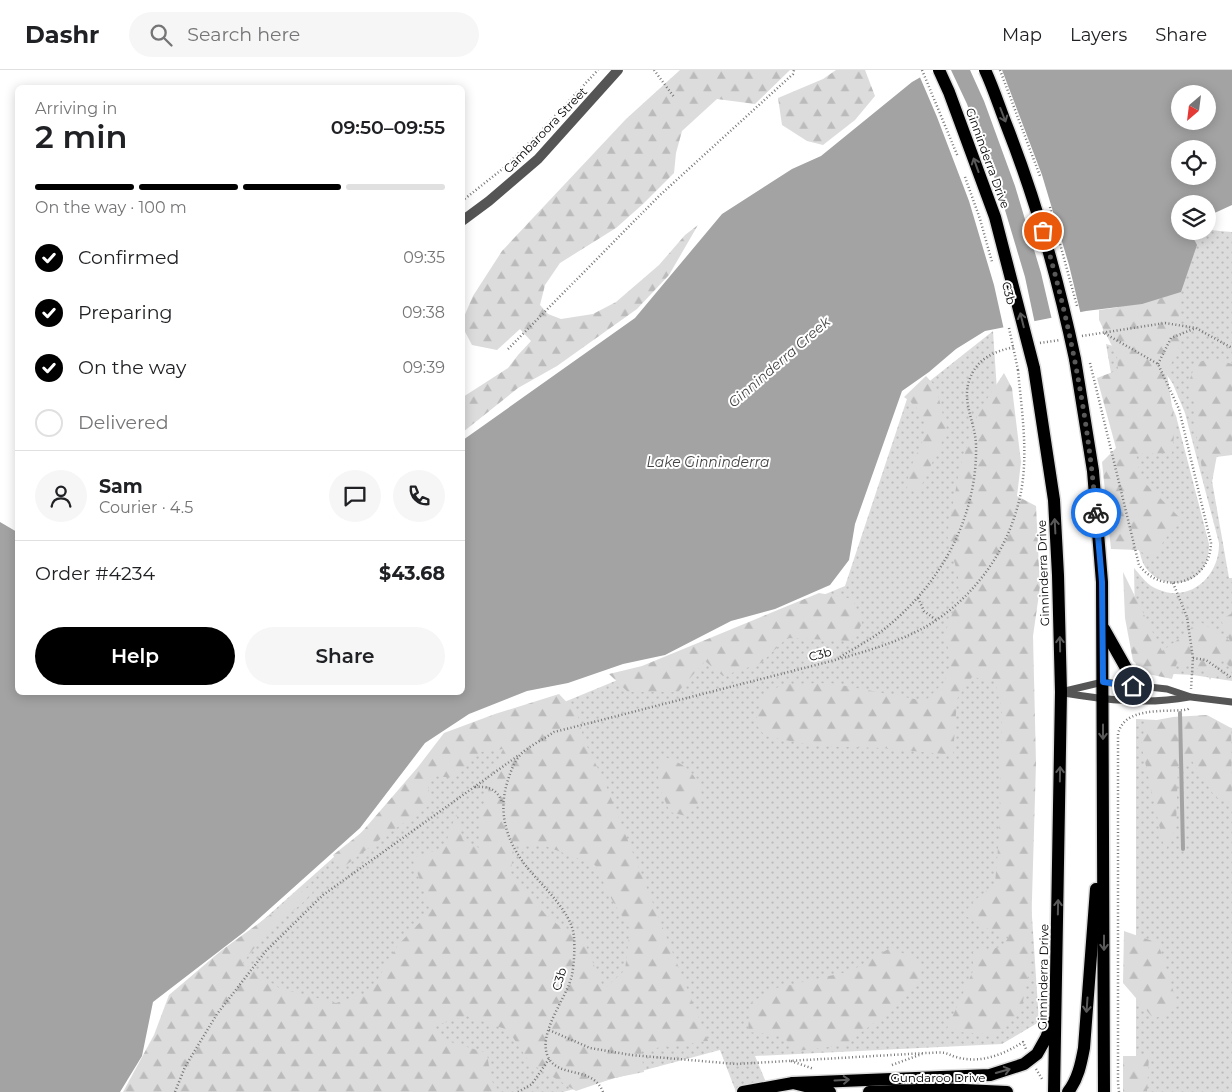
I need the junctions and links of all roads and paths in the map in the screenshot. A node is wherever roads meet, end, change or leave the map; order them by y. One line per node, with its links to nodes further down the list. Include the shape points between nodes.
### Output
1 (598, 70): 11 (path, via 511,160)
2 (618, 70): 12 (street, Cambaroora Street, via 538,158)
3 (654, 70): 8 (path)
4 (794, 70): 22 (path, via 659,196)
5 (922, 70): 9 (path, bridge)
6 (938, 70): 34 (main road, Ginninderra Drive, one-way to 6, bridge, via 1054,500 1034,368 995,216)
7 (985, 70): 23 (main road, one-way to 23, bridge, via 1034,201)
8 (674, 97)
9 (961, 165)
10 (964, 174): 13 (path, bridge)
11 (465, 198)
12 (465, 219)
13 (993, 264)
14 (1008, 322): 27 (path, C3b, bridge, via 1018,370 1025,444 1018,506 994,562 975,586)
15 (1196, 328): 16 (path, via 1165,323); 21 (path); 24 (path, via 1171,338)
16 (1103, 332): 17 (path); 24 (path)
17 (1075, 337)
18 (1065, 339): 19 (path)
19 (1037, 344)
20 (1018, 347): 26 (path, via 991,354 971,376 967,398 976,443 974,479 966,513 953,546)
21 (1232, 348)
22 (508, 350)
23 (1082, 358): 25 (path, via 1139,566 1154,579); 28 (main road, via 1102,582)
24 (1158, 364): 25 (path, via 1179,409 1211,543 1203,568 1193,577)
25 (1173, 583): 29 (path, via 1186,617)
26 (918, 598): 27 (path, via 924,611); 30 (path, via 886,628)
27 (936, 620): 30 (path, C3b, via 899,640)
28 (1103, 627): 32 (main road); 33 (main road, via 1126,668)
29 (1193, 658): 31 (path, via 1206,660); 35 (path)
30 (836, 659): 38 (path, C3b, via 554,732)
31 (1232, 678)
32 (1103, 682): 33 (lane); 34 (lane); 36 (main road)
33 (1144, 687): 35 (lane, via 1167,689)
34 (1061, 692): 36 (lane); 42 (main road, Ginninderra Drive, one-way to 34)
35 (1191, 697): 36 (lane, via 1166,701); 37 (lane); 57 (path, via 1188,709 1133,715 1123,723 1118,734)
36 (1103, 700): 41 (main road, one-way to 41)
37 (1232, 702)
38 (522, 753): 39 (path); 40 (path, C3b, via 513,765)
39 (473, 788): 40 (path, via 490,788 499,794); 47 (path, via 323,895 266,951 217,1014 185,1067)
40 (502, 803): 43 (path, C3b, via 502,815 515,849 562,908 574,936 572,975)
41 (1103, 824): 55 (main road, one-way to 55, via 1084,1048 1075,1082); 56 (main road, one-way to 56)
42 (1056, 1009): 46 (main road, one-way to 42, via 990,1074 1006,1070 1024,1064 1037,1054); 54 (main road, Ginninderra Drive)
43 (549, 1030): 44 (path, via 590,1048 736,1064 926,1053 984,1059 1011,1050); 45 (path, C3b, via 546,1046)
44 (1023, 1042)
45 (549, 1059): 48 (path, via 532,1084); 49 (path, via 560,1068 590,1076)
46 (793, 1083): 50 (main road); 51 (main road)
47 (175, 1092)
48 (518, 1092)
49 (603, 1092)
50 (743, 1092)
51 (830, 1092)
52 (869, 1092): 53 (main road, Gundaroo Drive, via 943,1089)
53 (1006, 1092)
54 (1054, 1092)
55 (1068, 1092)
56 (1104, 1092)
57 (1119, 1092)

